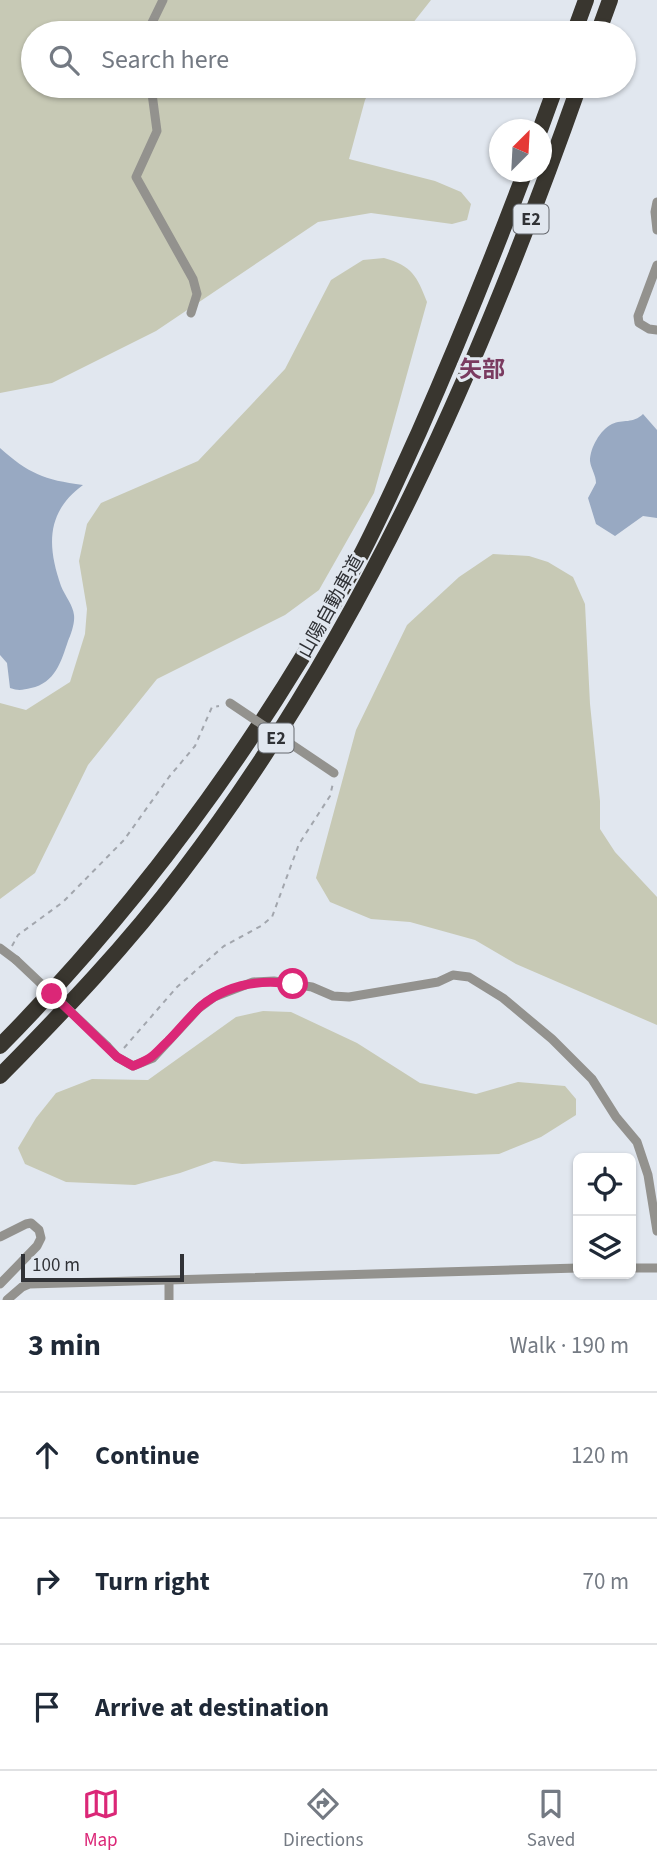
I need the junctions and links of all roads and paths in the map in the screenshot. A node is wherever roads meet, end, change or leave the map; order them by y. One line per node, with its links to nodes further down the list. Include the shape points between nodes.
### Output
1 (163, 0): 4 (street)
2 (586, 0): 5 (highway)
3 (610, 0): 6 (highway)
4 (153, 21)
5 (578, 21)
6 (602, 21)
7 (153, 98): 15 (street, via 157,131 136,177 193,279 197,294)
8 (552, 98): 10 (highway)
9 (575, 98): 22 (highway, 山陽自動車道 / E2, via 479,351 370,579 294,711 183,872 128,940)
10 (544, 119)
11 (521, 182): 20 (highway, 山陽自動車道 / E2, via 459,341 398,478 354,569 275,700 230,772 165,858 110,926)
12 (657, 202): 13 (street)
13 (657, 230)
14 (657, 265): 16 (street, via 638,316 639,323)
15 (191, 313)
16 (657, 330)
17 (230, 703): 18 (street, bridge); 19 (path, via 212,707 195,746 124,840 63,902 18,935)
18 (334, 773): 21 (path, via 330,796 299,844 272,917 223,946 177,987)
19 (8, 954): 21 (street, bridge)
20 (0, 1046)
21 (117, 1057): 23 (street, via 133,1066 153,1058 206,1002 253,982 312,987 349,997 438,982 453,975 469,977 503,998 592,1079 637,1142)
22 (0, 1076)
23 (657, 1231)
24 (0, 1237): 29 (street, via 31,1223 41,1238)
25 (573, 1268): 28 (street)
26 (636, 1268): 27 (street)
27 (657, 1268)
28 (169, 1281): 30 (street, via 29,1284); 31 (street)
29 (0, 1284)
30 (7, 1300)
31 (169, 1300)

